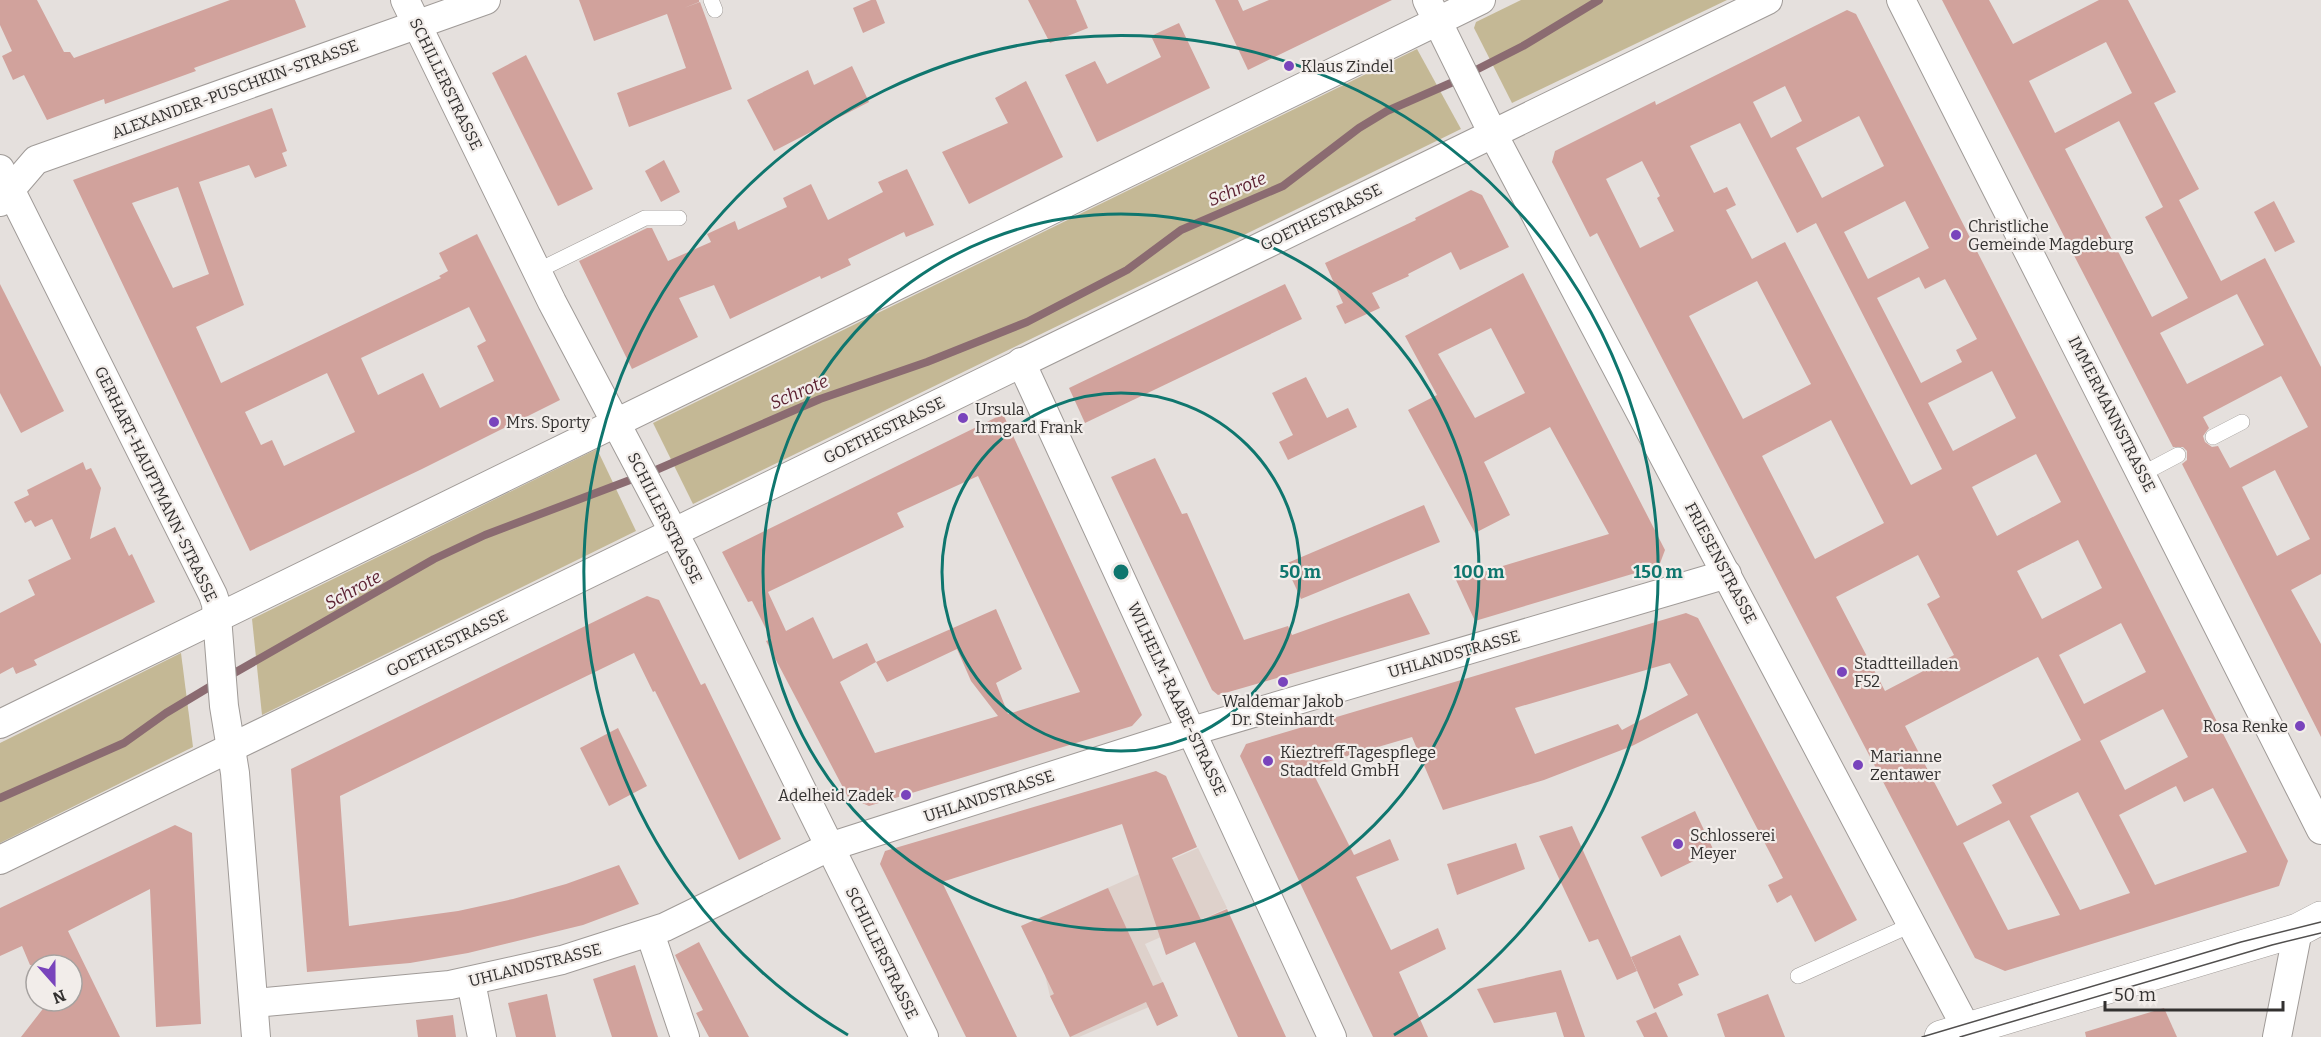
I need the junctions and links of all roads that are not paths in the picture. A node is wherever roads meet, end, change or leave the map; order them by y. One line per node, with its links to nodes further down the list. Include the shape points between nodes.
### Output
1 (486, 0): 6 (street, ALEXANDER-PUSCHKIN-STRASSE)
2 (1481, 0): 5 (street)
3 (1768, 0): 7 (street, GOETHESTRASSE)
4 (1901, 0): 16 (street, IMMERMANNSTRASSE)
5 (1432, 10): 7 (street, FRIESENSTRASSE); 12 (street)
6 (411, 12): 8 (street, ALEXANDER-PUSCHKIN-STRASSE, via 36,160); 10 (street, SCHILLERSTRASSE)
7 (1493, 134): 11 (street, GOETHESTRASSE); 18 (street, FRIESENSTRASSE)
8 (3, 187): 19 (street, GERHART-HAUPTMANN-STRASSE, via 25,215 213,595)
9 (679, 218): 10 (lane, via 645,218)
10 (537, 271): 12 (street, SCHILLERSTRASSE)
11 (1021, 362): 17 (street, GOETHESTRASSE); 21 (street, WILHELM-RAABE-STRASSE)
12 (615, 422): 17 (street, SCHILLERSTRASSE); 19 (street)
13 (2242, 422): 14 (lane)
14 (2213, 437)
15 (2178, 455): 16 (lane)
16 (2142, 474): 23 (street, IMMERMANNSTRASSE)
17 (673, 533): 22 (street, GOETHESTRASSE); 24 (street, SCHILLERSTRASSE)
18 (1727, 574): 21 (street, UHLANDSTRASSE); 26 (street, FRIESENSTRASSE)
19 (216, 618): 20 (street); 22 (street, GERHART-HAUPTMANN-STRASSE)
20 (0, 724)
21 (1192, 731): 24 (street, UHLANDSTRASSE); 37 (street, WILHELM-RAABE-STRASSE)
22 (231, 748): 25 (street, GOETHESTRASSE); 31 (street, GERHART-HAUPTMANN-STRASSE)
23 (2321, 830)
24 (829, 847): 28 (street, UHLANDSTRASSE); 36 (street, SCHILLERSTRASSE)
25 (0, 860)
26 (1911, 925): 29 (lane); 32 (street, FRIESENSTRASSE)
27 (2313, 926): 32 (street); 38 (street)
28 (650, 933): 30 (street, UHLANDSTRASSE); 35 (street)
29 (1798, 976)
30 (471, 982): 31 (street, UHLANDSTRASSE); 34 (street)
31 (254, 1003): 33 (street, GERHART-HAUPTMANN-STRASSE)
32 (1959, 1035)
33 (256, 1037)
34 (482, 1037)
35 (685, 1037)
36 (924, 1037)
37 (1332, 1037)
38 (2277, 1037)

